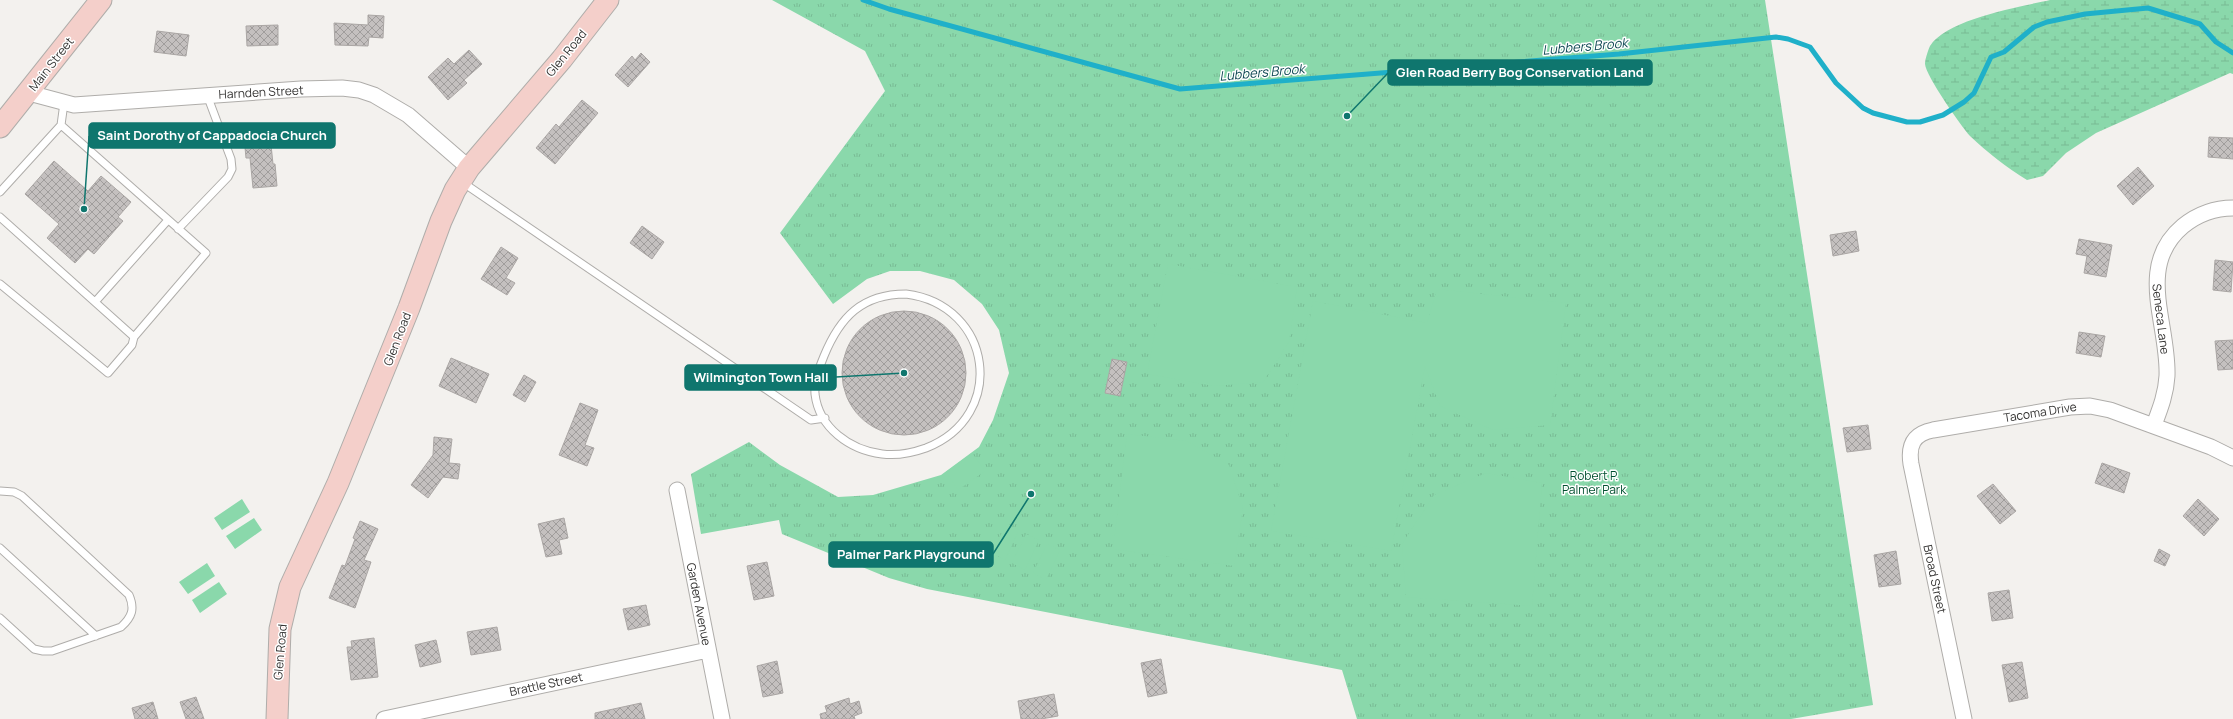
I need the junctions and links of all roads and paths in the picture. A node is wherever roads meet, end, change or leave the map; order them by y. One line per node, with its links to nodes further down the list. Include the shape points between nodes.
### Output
1 (101, 0): 3 (street, Main Street)
2 (608, 0): 8 (street, Glen Road)
3 (29, 93): 5 (street, Harnden Street); 7 (street, Main Street)
4 (207, 95): 5 (street, Harnden Street, via 110,103); 8 (street, Harnden Street, via 328,88 359,90 374,95 408,115); 13 (lane, via 232,169 228,177)
5 (64, 103): 6 (lane)
6 (61, 125): 9 (lane); 12 (lane)
7 (0, 127)
8 (465, 174): 17 (lane, via 811,420); 27 (street, Glen Road, via 441,221 338,483 290,587 280,629)
9 (0, 192)
10 (2233, 208): 18 (street, Seneca Lane, via 2203,213 2184,225 2167,245 2158,263 2156,285 2165,342 2167,376 2164,399)
11 (0, 217): 15 (lane)
12 (168, 220): 13 (lane); 15 (lane)
13 (178, 229): 16 (lane, via 206,254)
14 (0, 284): 16 (lane, via 108,373 132,345)
15 (95, 302): 16 (lane)
16 (134, 337)
17 (825, 418): 17 (lane, via 844,441 882,454 918,451 946,438 967,416 979,388 979,357 967,329 945,307 917,296 886,296 858,307 836,329 818,370 815,395)
18 (2154, 425): 19 (street, Tacoma Drive, via 2100,407 2080,406 1933,430 1922,433); 20 (street, Tacoma Drive)
19 (1913, 440): 30 (street, Broad Street, via 1911,464)
20 (2233, 458)
21 (678, 490): 26 (street, Garden Avenue)
22 (0, 491): 25 (lane, via 14,492 22,496 129,596 132,604 130,619 121,627)
23 (0, 548): 25 (lane)
24 (0, 618): 25 (lane, via 34,648 43,651 52,651)
25 (96, 636)
26 (708, 650): 28 (street, Brattle Street); 29 (street, Garden Avenue)
27 (277, 719)
28 (384, 719)
29 (722, 719)
30 (1964, 719)

